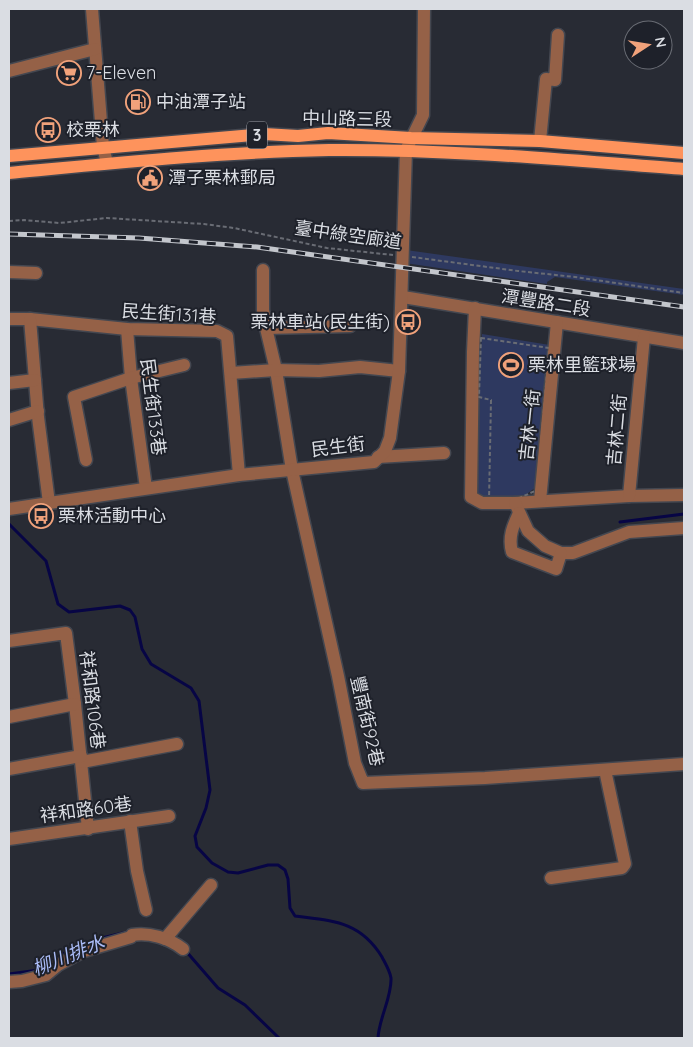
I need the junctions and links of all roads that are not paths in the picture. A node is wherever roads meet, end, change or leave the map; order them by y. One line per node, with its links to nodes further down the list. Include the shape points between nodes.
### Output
1 (92, 9): 4 (street)
2 (424, 9): 6 (street, 民生街, via 423,115)
3 (558, 35): 7 (street, via 555,80 546,79)
4 (96, 49): 5 (street); 8 (street)
5 (9, 71)
6 (411, 138): 7 (main road, 中山路三段 / 3); 8 (main road, 中山路三段 / 3, via 328,133 298,136 264,134); 9 (street, 民生街)
7 (540, 141): 10 (main road, 中山路三段 / 3)
8 (102, 147): 11 (main road, 中山路三段 / 3); 12 (street)
9 (406, 150): 12 (main road, 中山路三段 / 3, via 275,151); 13 (main road, 中山路三段 / 3); 18 (street, 民生街)
10 (684, 153)
11 (9, 156)
12 (107, 163): 14 (main road, 中山路三段 / 3)
13 (684, 169)
14 (9, 173)
15 (263, 270): 24 (street)
16 (9, 272): 17 (street)
17 (36, 273)
18 (403, 298): 19 (street, 潭豐路二段); 30 (street, 民生街)
19 (475, 308): 22 (street, 潭豐路二段); 47 (street, via 471,497 482,503)
20 (9, 319): 21 (street, 民生街131巷)
21 (30, 319): 25 (street, 民生街131巷); 33 (street)
22 (557, 322): 26 (street, 潭豐路二段); 45 (street, 吉林一街)
23 (350, 326): 24 (street)
24 (266, 328): 29 (street)
25 (127, 329): 31 (street, 民生街131巷, via 217,331 227,336); 32 (street, 民生街133巷)
26 (644, 336): 27 (street, 潭豐路二段); 43 (street, 吉林二街)
27 (684, 343)
28 (184, 365): 32 (street)
29 (276, 370): 30 (street, via 319,371 360,367); 31 (street); 40 (street)
30 (399, 371): 38 (street, 民生街, via 390,438 385,451)
31 (231, 373): 41 (street, 民生街131巷)
32 (131, 378): 39 (street, via 74,397); 42 (street, 民生街133巷)
33 (35, 380): 34 (street); 35 (street)
34 (9, 383)
35 (38, 411): 36 (street); 46 (street)
36 (9, 420)
37 (444, 453): 38 (street)
38 (378, 457): 40 (street, 民生街, via 374,462)
39 (86, 460)
40 (292, 470): 41 (street, 民生街); 58 (street, 豐南街92巷, via 355,763 363,783)
41 (239, 476): 42 (street, 民生街)
42 (146, 488): 46 (street, 民生街)
43 (629, 496): 44 (street); 45 (street)
44 (684, 496)
45 (540, 501): 47 (street)
46 (49, 503): 48 (street, 民生街)
47 (517, 508): 50 (street, via 528,531 545,546); 50 (street, via 509,542 512,552 556,569)
48 (9, 509)
49 (684, 528): 50 (street, via 629,532 573,553)
50 (561, 553)
51 (9, 641): 52 (street, 祥和路106巷, via 66,633)
52 (75, 704): 53 (street); 55 (street, 祥和路106巷)
53 (9, 717)
54 (177, 744): 55 (street)
55 (81, 759): 57 (street); 61 (street, 祥和路106巷)
56 (684, 764): 58 (street, 豐南街92巷)
57 (9, 770)
58 (605, 770): 63 (street, via 625,864 622,868)
59 (168, 816): 60 (street, 祥和路60巷)
60 (130, 822): 61 (street, 祥和路60巷); 65 (street)
61 (88, 829): 62 (street, 祥和路60巷)
62 (9, 839)
63 (551, 878)
64 (211, 885): 66 (street)
65 (146, 910)
66 (165, 939): 67 (street); 68 (street, via 141,933 132,935 84,951 46,975)
67 (183, 949)
68 (9, 982)

